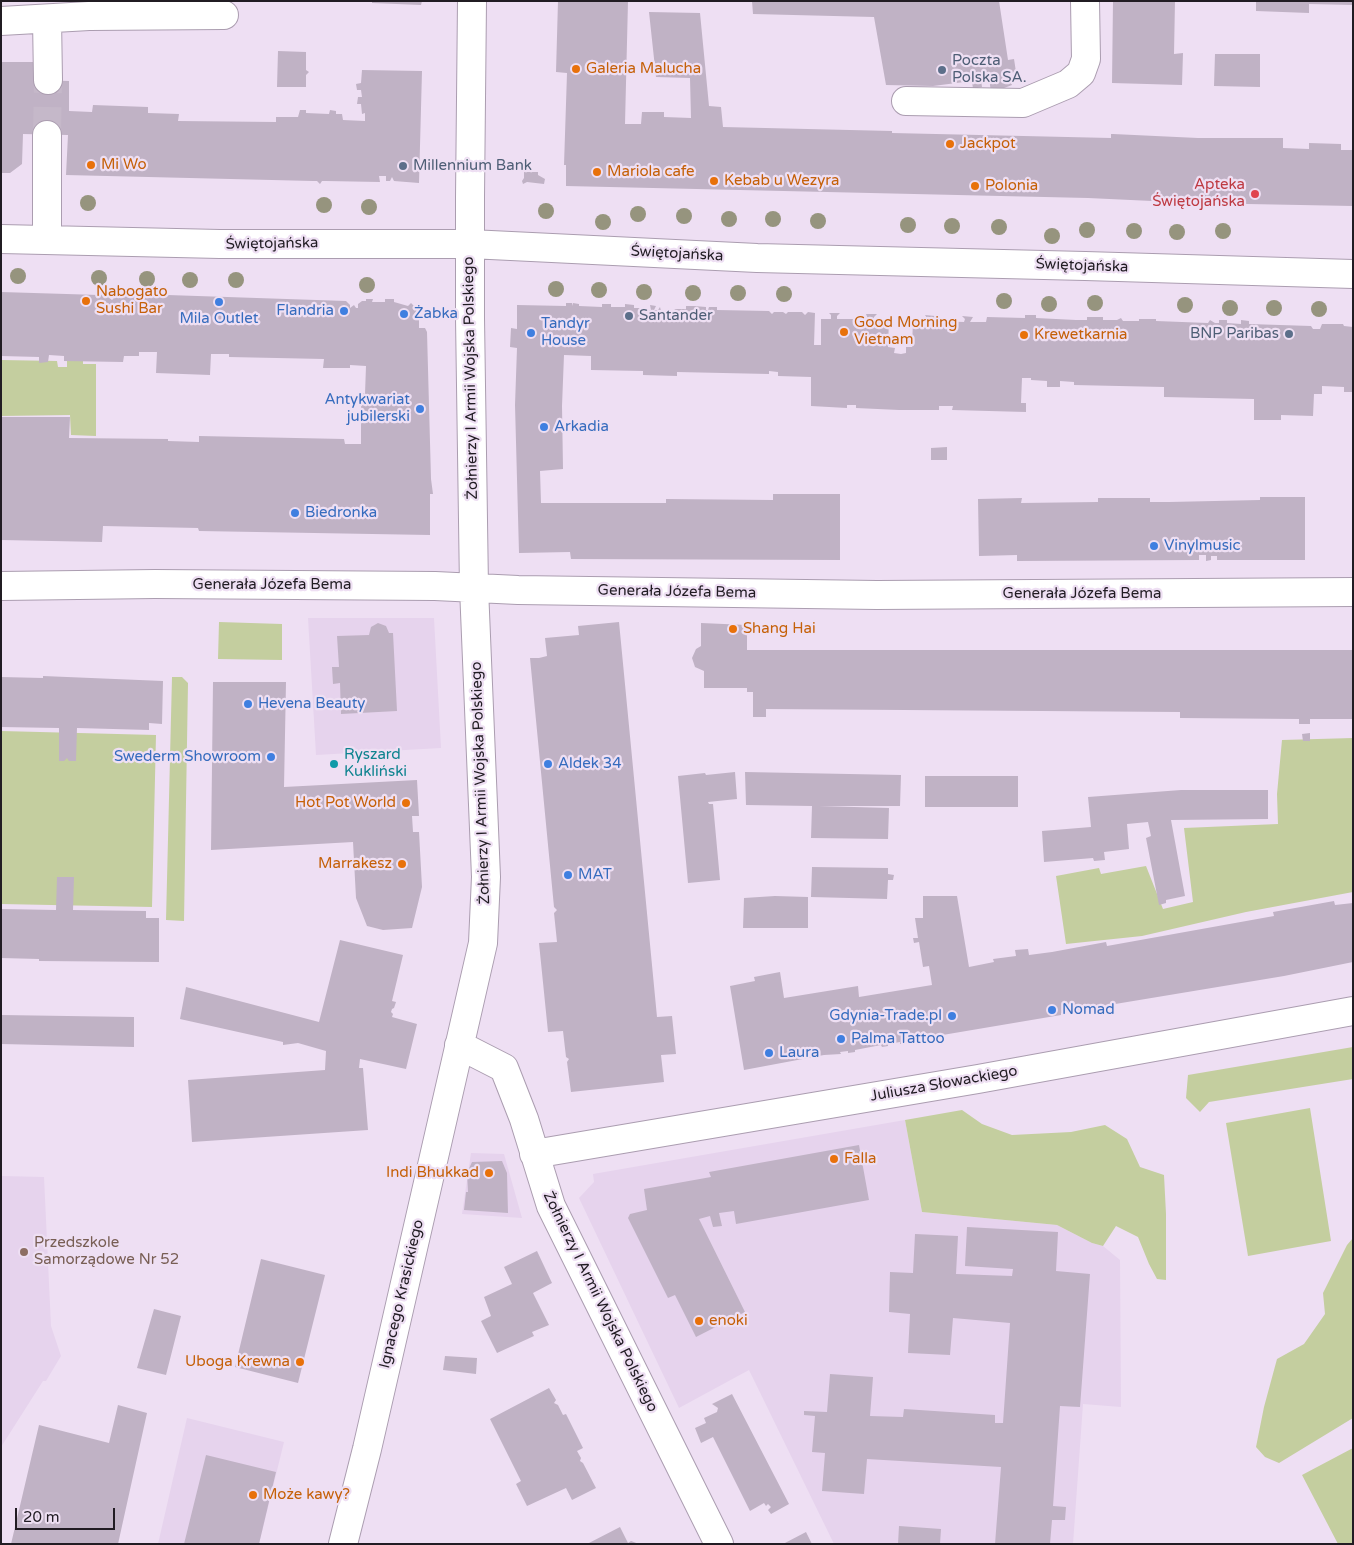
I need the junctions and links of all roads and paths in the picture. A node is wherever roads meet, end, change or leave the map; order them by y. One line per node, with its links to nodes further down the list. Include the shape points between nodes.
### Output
1 (472, 1): 11 (street, Żołnierzy I Armii Wojska Polskiego)
2 (1086, 1): 7 (street, via 1086,59 1081,73 1068,84 1023,103)
3 (224, 16): 4 (street)
4 (48, 18): 5 (street); 6 (street)
5 (1, 21)
6 (48, 80)
7 (906, 101)
8 (47, 135): 10 (street)
9 (1, 239): 10 (street, Świętojańska)
10 (47, 239): 11 (street, Świętojańska, via 220,244)
11 (470, 244): 12 (street, Świętojańska, via 767,259); 14 (street, Żołnierzy I Armii Wojska Polskiego)
12 (1353, 274)
13 (1, 586): 14 (street, Generała Józefa Bema, via 155,584)
14 (474, 588): 15 (street, Generała Józefa Bema, via 877,595); 17 (street, Żołnierzy I Armii Wojska Polskiego, via 486,877 483,943)
15 (1353, 592)
16 (1353, 1011): 18 (street, Juliusza Słowackiego)
17 (459, 1045): 18 (street, Żołnierzy I Armii Wojska Polskiego, via 504,1068); 19 (street, Ignacego Krasickiego)
18 (534, 1154): 20 (street, Żołnierzy I Armii Wojska Polskiego, via 551,1206)
19 (343, 1544)
20 (719, 1544)

